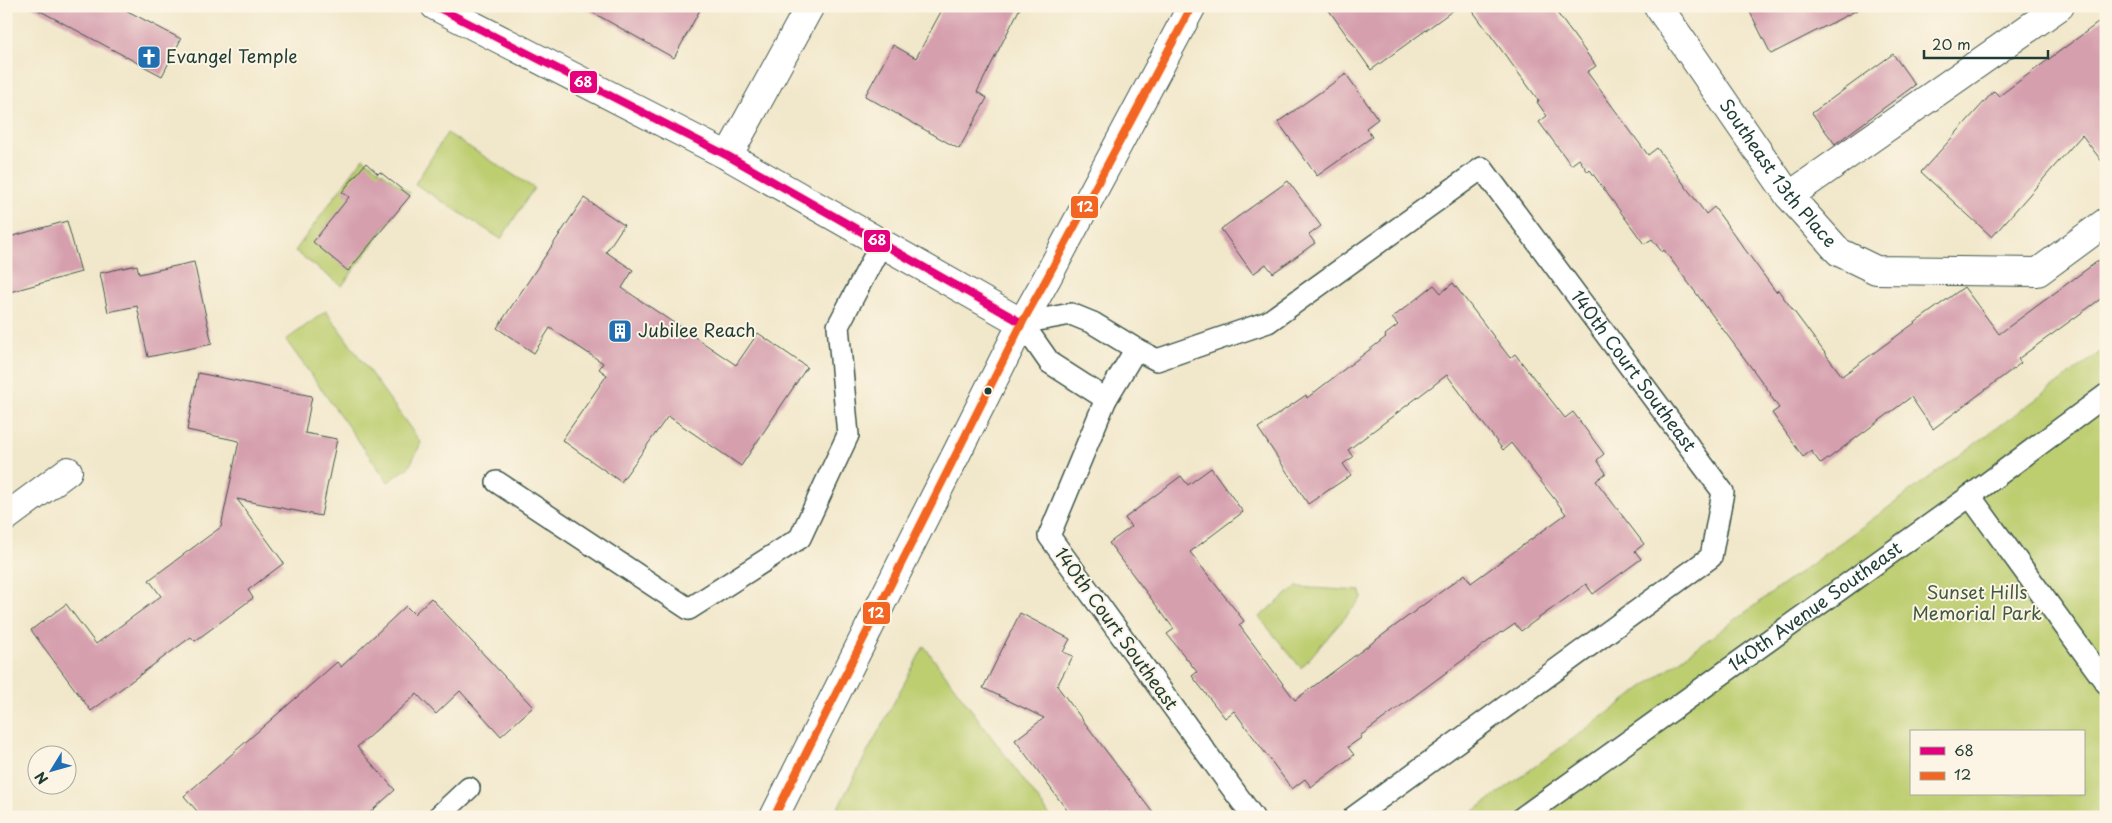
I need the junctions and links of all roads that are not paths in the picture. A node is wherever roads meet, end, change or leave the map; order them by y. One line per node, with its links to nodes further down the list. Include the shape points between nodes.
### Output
1 (435, 6): 6 (street)
2 (810, 6): 6 (street)
3 (1192, 6): 10 (street)
4 (1658, 6): 7 (street, Southeast 13th Place)
5 (2060, 6): 7 (street)
6 (728, 156): 9 (street)
7 (1789, 196): 8 (street, Southeast 13th Place, via 1839,252 1876,270 2038,272)
8 (2106, 222)
9 (881, 244): 10 (street); 15 (lane, via 838,326 848,435 800,538 689,609)
10 (1022, 323): 11 (lane, 140th Court Southeast, via 1071,314 1093,323); 13 (lane, via 1050,363); 20 (street)
11 (1136, 349): 13 (lane, 140th Court Southeast); 23 (lane, 140th Court Southeast, via 1157,360 1268,322 1482,168 1723,492 1711,557)
12 (2106, 395): 16 (lane, 140th Avenue Southeast)
13 (1106, 399): 22 (lane, 140th Court Southeast, via 1049,536)
14 (68, 471): 17 (street)
15 (497, 482)
16 (1970, 496): 18 (lane); 24 (lane, 140th Avenue Southeast)
17 (6, 517)
18 (2106, 683)
19 (469, 788): 21 (lane)
20 (782, 813)
21 (438, 817)
22 (1253, 817)
23 (1354, 817)
24 (1523, 817)

